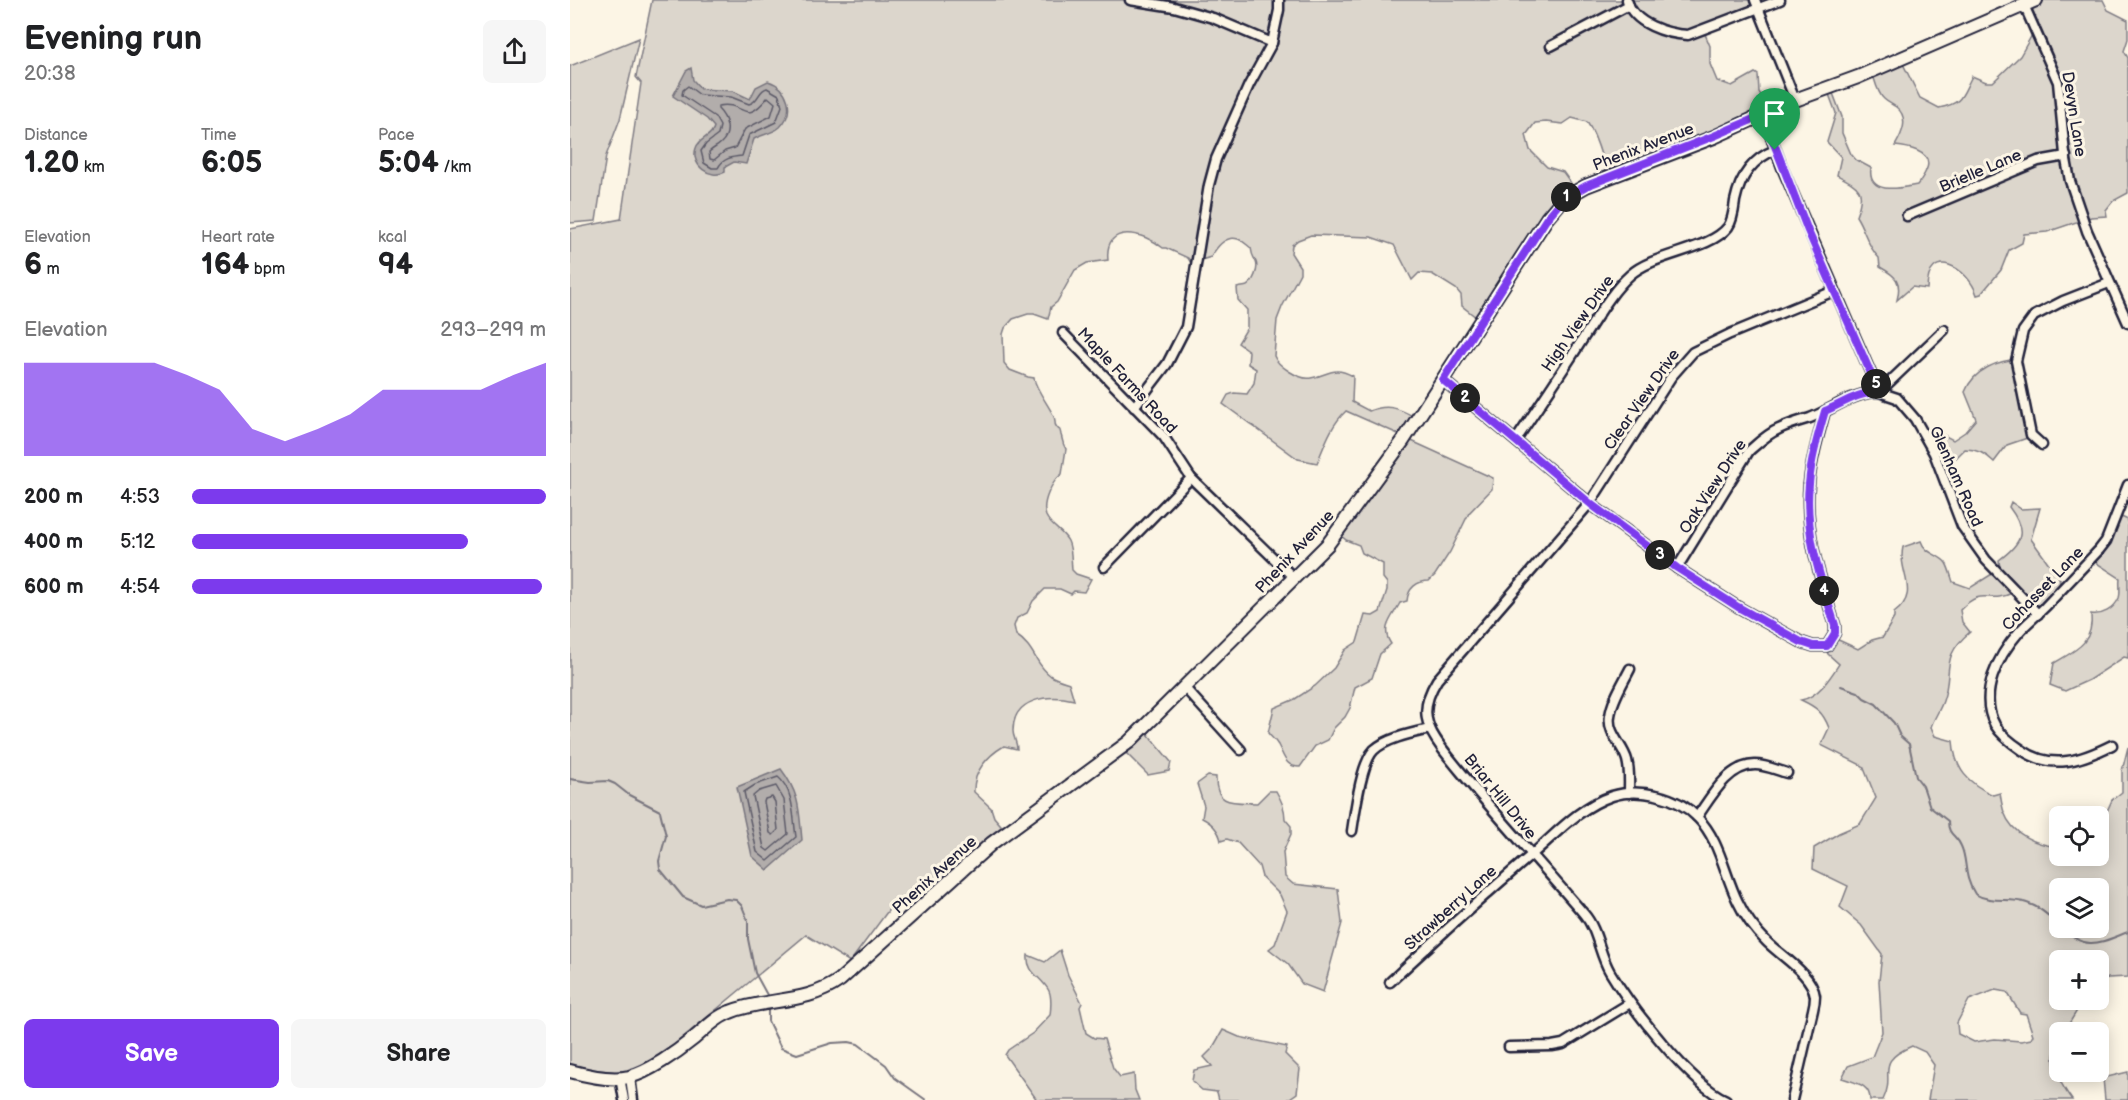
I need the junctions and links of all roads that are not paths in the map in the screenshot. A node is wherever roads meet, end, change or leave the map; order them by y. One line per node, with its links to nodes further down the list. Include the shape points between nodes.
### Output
1 (1130, 0): 8 (street, via 1213,18)
2 (1279, 0): 8 (street)
3 (1755, 0): 7 (street)
4 (1780, 0): 7 (street)
5 (2030, 2): 10 (main road, Phenix Avenue, via 1858,77); 13 (street, Devyn Lane, via 2058,82)
6 (1628, 3): 7 (street, via 1652,26 1688,35); 9 (street)
7 (1759, 9): 10 (street)
8 (1272, 43): 22 (street, via 1216,159 1182,337)
9 (1551, 46)
10 (1795, 100): 11 (main road, Phenix Avenue)
11 (1763, 115): 12 (street); 20 (main road, Phenix Avenue, via 1586,186 1563,199)
12 (1775, 150): 16 (street); 24 (street, High View Drive, via 1755,162 1743,177 1726,229 1648,264 1623,282)
13 (2066, 156): 14 (street, Brielle Lane, via 2038,161); 15 (street, Devyn Lane, via 2087,231)
14 (1907, 216)
15 (2109, 282): 17 (street, Devyn Lane); 25 (street, via 2034,316 2023,331 2016,361 2031,435)
16 (1834, 291): 21 (street); 28 (street, Clear View Drive, via 1693,352 1671,377)
17 (2128, 323)
18 (1944, 330): 21 (street)
19 (1063, 333): 22 (street, Maple Farms Road)
20 (1443, 380): 24 (street); 31 (main road, Phenix Avenue, via 1328,544)
21 (1879, 392): 23 (street, Oak View Drive, via 1855,396); 32 (street, Glenham Road, via 1898,399 1915,420 1934,453 1962,526 1986,560)
22 (1134, 407): 26 (street, Maple Farms Road, via 1164,437)
23 (1825, 411): 30 (street, Oak View Drive, via 1778,429 1749,451); 30 (street, via 1816,439 1808,496 1816,563 1835,625 1830,643 1819,647 1801,642)
24 (1516, 440): 28 (street)
25 (2042, 445)
26 (1191, 478): 29 (street); 31 (street, Maple Farms Road)
27 (2128, 485): 32 (street, Cohasset Lane, via 2106,541)
28 (1590, 503): 30 (street); 35 (street, via 1437,680 1426,705)
29 (1104, 567)
30 (1677, 568)
31 (1294, 578): 34 (main road, Phenix Avenue)
32 (2038, 614): 36 (street, Cohasset Lane, via 2001,655 1992,676 1989,705 1995,725 2031,757 2053,763 2090,756)
33 (1630, 669): 39 (street, via 1609,719 1627,759)
34 (1184, 687): 37 (street); 47 (main road, Phenix Avenue, via 1129,742 992,843 840,980 809,996 726,1014 678,1050)
35 (1430, 729): 41 (street, via 1390,741 1373,751 1362,779); 42 (street, Briar Hill Drive)
36 (2112, 745)
37 (1241, 750)
38 (1787, 773): 40 (street, via 1756,765 1741,768 1731,774)
39 (1629, 793): 40 (street, via 1668,799); 42 (street, Strawberry Lane, via 1611,796 1592,806)
40 (1697, 817): 51 (street, via 1717,848 1743,912 1767,943 1803,975 1815,996)
41 (1352, 831)
42 (1531, 856): 43 (street, Strawberry Lane); 44 (street, Briar Hill Drive, via 1588,921 1609,971)
43 (1390, 982)
44 (1630, 1003): 45 (street, via 1563,1044); 50 (street, Briar Hill Drive, via 1689,1071)
45 (1509, 1047)
46 (570, 1071): 47 (main road, via 587,1076)
47 (625, 1077): 48 (street); 49 (street)
48 (624, 1100)
49 (633, 1100)
50 (1726, 1100)
51 (1792, 1100)

